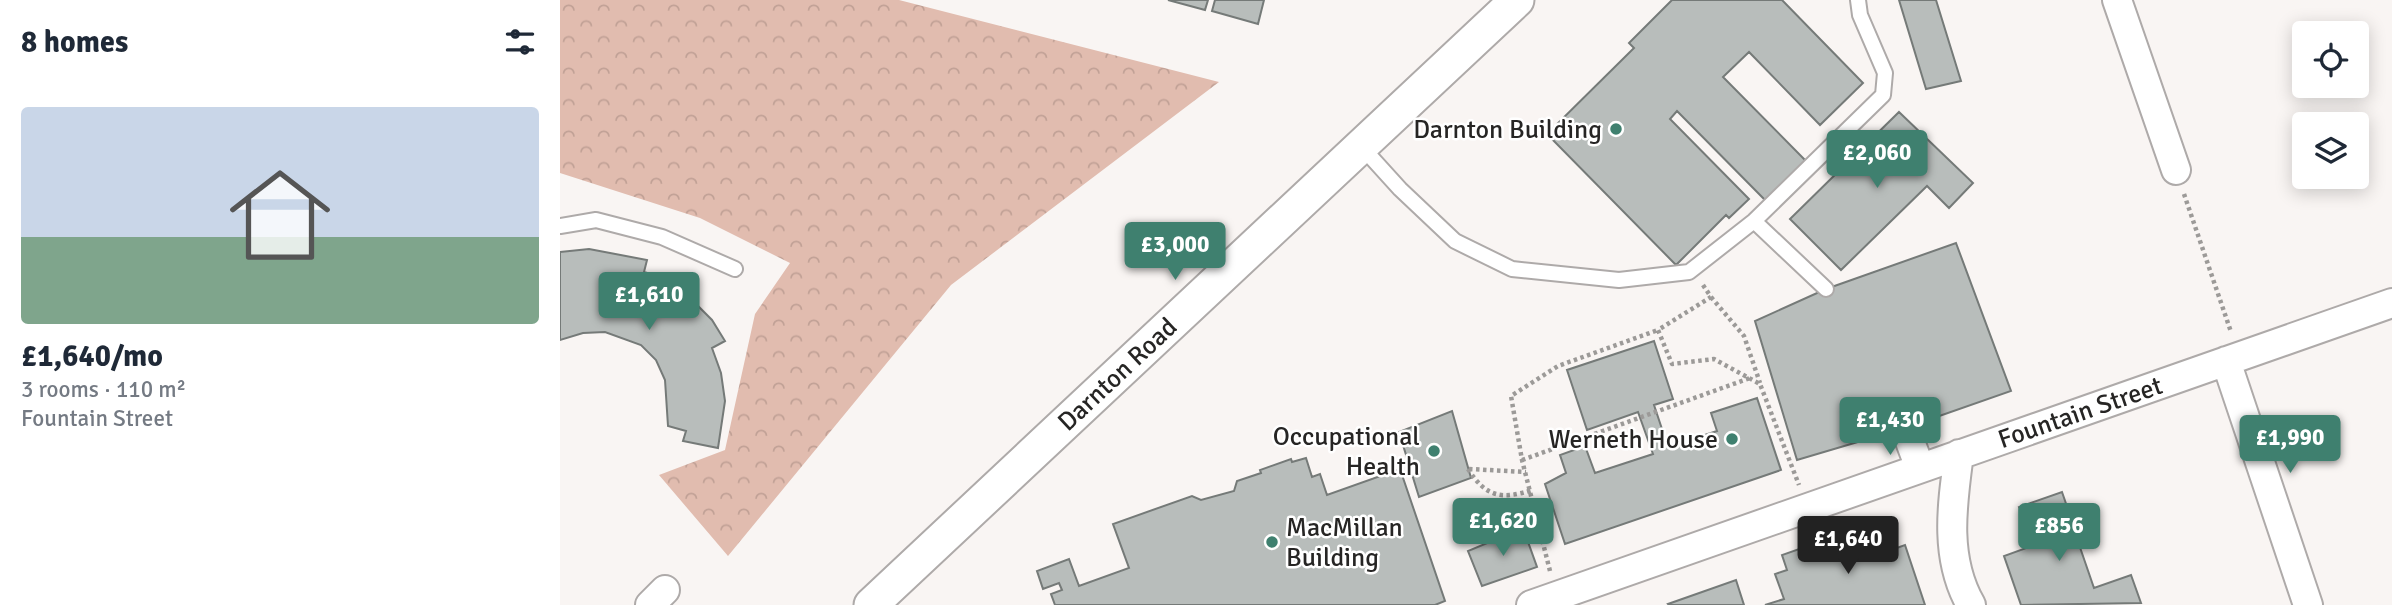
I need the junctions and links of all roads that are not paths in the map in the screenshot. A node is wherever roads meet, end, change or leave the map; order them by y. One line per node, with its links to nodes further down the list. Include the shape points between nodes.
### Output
1 (1517, 0): 4 (street, Darnton Road)
2 (1858, 0): 6 (lane, via 1885,73 1883,95)
3 (2117, 0): 5 (street)
4 (1360, 145): 6 (lane, via 1455,241 1512,269 1619,280 1689,272); 16 (street, Darnton Road)
5 (2176, 170)
6 (1754, 221): 9 (lane)
7 (560, 226): 8 (lane, via 596,220 662,237)
8 (735, 269)
9 (1826, 289)
10 (2392, 303): 11 (street, Fountain Street)
11 (2233, 359): 13 (street, Fountain Street); 18 (street)
12 (1905, 428): 14 (street)
13 (1959, 454): 14 (street, Fountain Street); 17 (street, via 1952,548)
14 (1920, 468): 15 (street, Fountain Street)
15 (1544, 601)
16 (871, 605)
17 (1971, 605)
18 (2308, 605)

